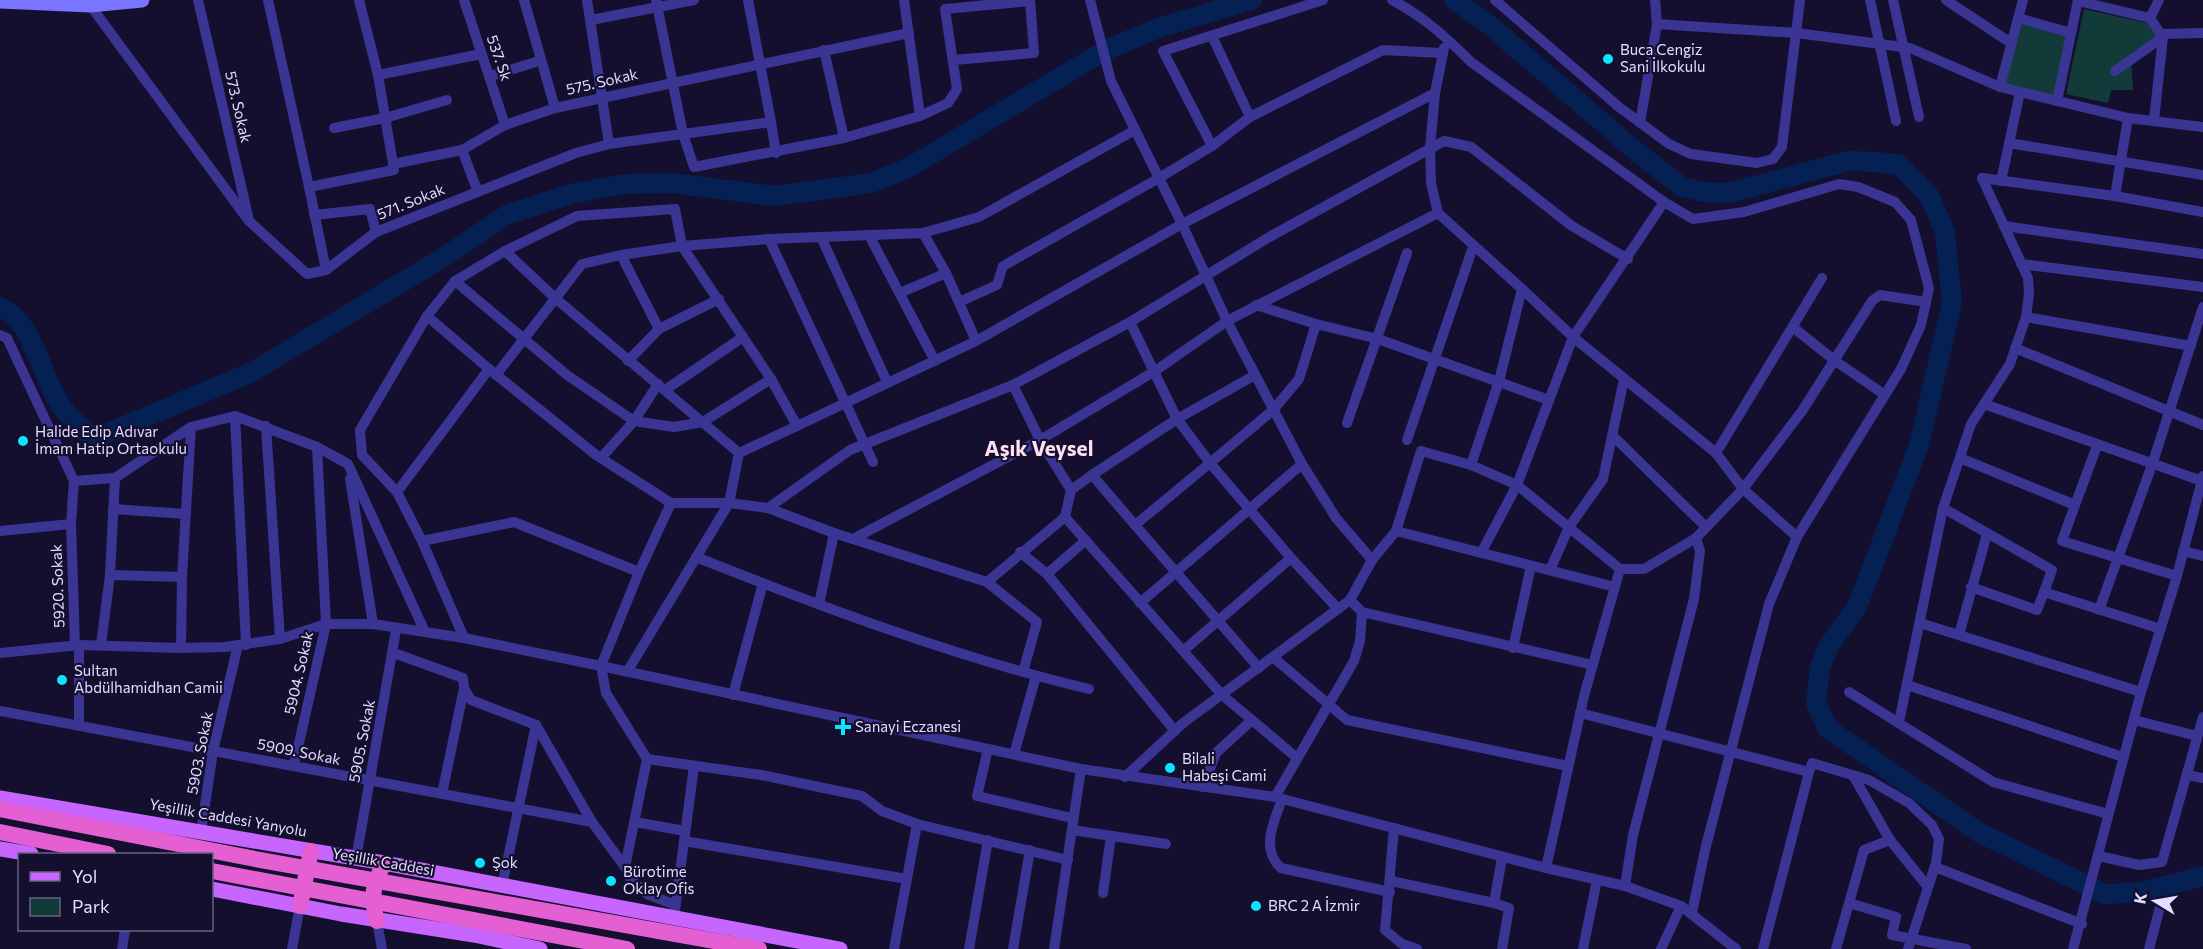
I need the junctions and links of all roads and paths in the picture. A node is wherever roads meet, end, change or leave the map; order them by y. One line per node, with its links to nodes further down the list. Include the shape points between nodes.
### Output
1 (142, 0): 26 (main road)
2 (198, 0): 91 (street, 573. Sokak)
3 (268, 0): 84 (street)
4 (359, 0): 48 (street)
5 (464, 0): 43 (street, 537. Sk)
6 (524, 0): 45 (street)
7 (587, 0): 29 (street)
8 (694, 0): 25 (street)
9 (748, 0): 46 (street)
10 (904, 0): 31 (street)
11 (1030, 0): 44 (street, via 1034,53); 44 (street, via 945,9)
12 (1090, 0): 70 (street, via 1111,81)
13 (1323, 0): 35 (street)
14 (1392, 0): 37 (street, via 1414,11)
15 (1496, 0): 66 (street)
16 (1654, 0): 30 (street)
17 (1800, 0): 32 (street)
18 (1870, 0): 39 (street)
19 (1893, 0): 40 (street)
20 (2023, 0): 27 (street)
21 (2078, 0): 28 (street); 33 (street)
22 (2159, 0): 28 (street)
23 (0, 1): 26 (main road)
24 (1951, 2): 38 (street)
25 (657, 3): 29 (street); 50 (street)
26 (90, 5): 91 (street)
27 (2018, 18): 33 (street); 38 (street)
28 (2150, 18): 36 (street)
29 (591, 20): 54 (street)
30 (1657, 24): 32 (street); 66 (street)
31 (909, 33): 41 (street, 575. Sokak); 58 (street)
32 (1797, 33): 39 (street); 66 (street, via 1782,147 1773,159 1757,163 1691,154)
33 (2071, 33): 56 (street)
34 (2203, 33): 36 (street)
35 (1212, 36): 59 (street); 75 (street, via 1163,51)
36 (2162, 36): 47 (street); 63 (street)
37 (1447, 38): 42 (street); 87 (street, via 1471,62)
38 (2011, 43): 51 (street)
39 (1878, 45): 40 (street); 65 (street)
40 (1904, 48): 51 (street); 60 (street)
41 (824, 50): 46 (street, 575. Sokak); 72 (street)
42 (1442, 53): 53 (street); 59 (street, via 1383,50)
43 (481, 54): 48 (street); 49 (street, 537. Sk)
44 (954, 60): 58 (street, via 954,96)
45 (539, 61): 49 (street); 57 (street)
46 (760, 63): 50 (street, 575. Sokak); 64 (street)
47 (2115, 71)
48 (378, 75): 61 (street)
49 (490, 76): 67 (street, 537. Sk)
50 (674, 81): 54 (street, 575. Sokak); 71 (street)
51 (2000, 87): 52 (street)
52 (2020, 92): 56 (street); 73 (street)
53 (1435, 93): 76 (street); 92 (street)
54 (602, 98): 57 (street, 575. Sokak); 74 (street)
55 (447, 100): 61 (street)
56 (2057, 101): 62 (street)
57 (555, 108): 67 (street, 575. Sokak)
58 (920, 116): 72 (street)
59 (1250, 117): 75 (street)
60 (1919, 117)
61 (385, 118): 69 (street); 80 (street)
62 (2128, 118): 63 (street); 79 (street)
63 (2154, 120): 68 (street)
64 (771, 122): 71 (street, 571. Sokak); 78 (street)
65 (1896, 122)
66 (1640, 123)
67 (505, 125): 77 (street, 575. Sokak)
68 (2203, 127)
69 (334, 128)
70 (1135, 130): 82 (street); 95 (street, via 979,217)
71 (683, 134): 74 (street, 571. Sokak); 78 (street, via 694,167)
72 (844, 138): 78 (street)
73 (2009, 143): 79 (street); 83 (street)
74 (609, 144): 85 (street, 571. Sokak)
75 (1212, 146): 82 (street)
76 (1430, 148): 89 (street, via 1431,183); 105 (street, via 1444,141 1471,147 1572,226); 109 (street)
77 (462, 150): 80 (street, 575. Sokak); 85 (street)
78 (776, 153)
79 (2121, 162): 81 (street); 86 (street)
80 (393, 167): 84 (street, 575. Sokak)
81 (2203, 175)
82 (1159, 177): 92 (street); 117 (street, via 1003,266 997,285)
83 (2001, 181): 86 (street); 93 (street, via 1982,178)
84 (309, 187): 90 (street)
85 (478, 192): 94 (street, 571. Sokak)
86 (2115, 196): 88 (street)
87 (1664, 202): 105 (street); 118 (street, via 1693,219 1744,212 1839,184 1858,187 1895,202 1911,219 1929,288)
88 (2203, 212)
89 (1438, 213): 100 (street); 119 (street)
90 (314, 215): 94 (street, via 370,209); 107 (street)
91 (249, 221): 107 (street, via 307,274)
92 (1182, 224): 109 (street); 133 (street)
93 (2004, 226): 103 (street); 106 (street)
94 (376, 232): 107 (street, 571. Sokak)
95 (923, 233): 97 (street); 108 (street)
96 (821, 237): 97 (street); 98 (street); 146 (street)
97 (870, 237): 114 (street)
98 (769, 239): 99 (street); 151 (street)
99 (682, 246): 101 (street, via 677,204 577,216); 104 (street); 116 (street)
100 (1473, 246): 113 (street); 136 (street)
101 (505, 251): 111 (street); 115 (street)
102 (1407, 253): 132 (street)
103 (2203, 254)
104 (621, 255): 115 (street, via 582,264); 127 (street)
105 (1628, 259): 130 (street)
106 (2021, 264): 112 (street); 122 (street, via 2028,278)
107 (326, 270)
108 (946, 273): 114 (street); 117 (street)
109 (1207, 275): 123 (street); 124 (street)
110 (1822, 278): 126 (street)
111 (455, 280): 121 (street); 131 (street)
112 (2203, 287)
113 (1522, 289): 130 (street); 145 (street)
114 (900, 293): 139 (street)
115 (555, 298): 131 (street); 138 (street)
116 (719, 299): 127 (street); 129 (street)
117 (959, 302): 133 (street)
118 (1926, 302): 137 (street, via 1880,295 1872,301); 149 (street, via 1921,325)
119 (1256, 305): 123 (street); 125 (street)
120 (2203, 307): 134 (street)
121 (427, 316): 141 (street); 187 (street, via 360,430 362,455)
122 (2026, 317): 134 (street); 135 (street)
123 (1227, 321): 140 (street); 142 (street)
124 (1130, 322): 140 (street); 147 (street)
125 (1316, 324): 132 (street); 153 (street, via 1299,379)
126 (1794, 328): 137 (street); 171 (street)
127 (659, 329): 138 (street)
128 (0, 334): 183 (street, via 7,338)
129 (743, 337): 143 (street); 148 (street)
130 (1573, 337): 144 (street); 150 (street)
131 (524, 339): 141 (street); 157 (street, via 567,375)
132 (1378, 339): 136 (street); 159 (street)
133 (976, 341): 139 (street)
134 (2191, 346): 154 (street)
135 (2015, 348): 152 (street, via 2010,364); 154 (street)
136 (1433, 360): 145 (street); 166 (street)
137 (1834, 360): 149 (street); 185 (street, via 1802,411)
138 (628, 361): 148 (street)
139 (935, 361): 146 (street)
140 (1155, 371): 156 (street); 165 (street)
141 (493, 372): 172 (street); 187 (street)
142 (1255, 375): 153 (street); 156 (street)
143 (771, 379): 158 (street); 162 (street)
144 (1624, 379): 164 (street); 171 (street)
145 (1499, 381): 150 (street); 178 (street)
146 (887, 382): 151 (street)
147 (1013, 385): 165 (street); 167 (street)
148 (661, 387): 157 (street); 158 (street)
149 (1886, 395): 206 (street)
150 (1549, 400): 184 (street)
151 (845, 403): 162 (street); 167 (street)
152 (1984, 404): 168 (street); 173 (street, via 1971,423)
153 (1273, 410): 175 (street); 177 (street)
154 (2170, 411): 160 (street); 179 (street)
155 (235, 416): 161 (street); 163 (street); 251 (street, 5903. Sokak)
156 (1177, 418): 175 (street); 180 (street)
157 (634, 421): 158 (street, via 674,427); 172 (street)
158 (703, 422): 170 (street)
159 (1347, 423)
160 (2203, 425)
161 (266, 426): 169 (street); 248 (street)
162 (797, 426): 170 (street)
163 (191, 427): 181 (street); 196 (street)
164 (1612, 435): 200 (street, via 1603,479); 201 (street)
165 (1040, 440): 186 (street); 208 (street)
166 (1407, 440)
167 (865, 443): 174 (street); 192 (street)
168 (2097, 446): 179 (street); 190 (street)
169 (317, 447): 176 (street); 241 (street, 5904. Sokak)
170 (739, 453): 189 (street)
171 (1716, 453): 185 (street)
172 (601, 458): 188 (street)
173 (1960, 458): 190 (street); 193 (street)
174 (873, 462)
175 (1210, 463): 195 (street); 199 (street)
176 (348, 464): 242 (street); 245 (street)
177 (1302, 464): 195 (street); 218 (street, via 1336,518)
178 (1470, 465): 184 (street); 203 (street, via 1421,451)
179 (2152, 465): 182 (street); 217 (street)
180 (1092, 475): 186 (street); 199 (street)
181 (115, 478): 183 (street); 194 (street)
182 (2202, 478): 191 (street)
183 (74, 481): 198 (street, 5920. Sokak)
184 (1517, 485): 200 (street); 213 (street)
185 (1743, 489): 201 (street); 206 (street)
186 (1071, 490): 197 (street)
187 (397, 492): 210 (street)
188 (671, 503): 189 (street); 222 (street)
189 (729, 503): 192 (street); 215 (street)
190 (2075, 505): 217 (street, via 2062,541)
191 (2200, 505): 211 (street)
192 (768, 508): 204 (street)
193 (1943, 508): 205 (street); 240 (street)
194 (113, 509): 196 (street); 225 (street)
195 (1249, 509): 216 (street); 223 (street)
196 (186, 514): 227 (street)
197 (1065, 517): 209 (street); 212 (street)
198 (71, 524): 202 (street); 249 (street, 5920. Sokak)
199 (1135, 525): 223 (street)
200 (1569, 527): 220 (street); 221 (street)
201 (1706, 527): 207 (street)
202 (0, 531)
203 (1396, 531): 213 (street); 218 (street)
204 (834, 533): 208 (street); 235 (street)
205 (1987, 534): 231 (street); 232 (street, via 2052,570)
206 (1797, 537): 285 (street, via 1769,604)
207 (1696, 538): 220 (street, via 1644,568); 281 (street, via 1700,560 1694,599)
208 (853, 539): 228 (street)
209 (1086, 540): 224 (street); 234 (street)
210 (422, 541): 222 (street, via 514,522); 247 (street)
211 (2183, 551): 214 (street); 226 (street)
212 (1020, 552): 224 (street); 228 (street)
213 (1482, 553): 219 (street)
214 (2203, 556)
215 (696, 557): 229 (street); 261 (street)
216 (1292, 558): 236 (street); 239 (street)
217 (2115, 559): 226 (street); 237 (street)
218 (1372, 560): 233 (street)
219 (1531, 566): 221 (street); 253 (street)
220 (1620, 569): 230 (street)
221 (1550, 570): 230 (street)
222 (639, 572): 259 (street)
223 (1176, 573): 234 (street); 239 (street)
224 (1047, 574): 280 (street)
225 (110, 575): 227 (street); 250 (street)
226 (2176, 576): 243 (street)
227 (182, 577): 252 (street)
228 (987, 582): 262 (street, via 1036,622)
229 (763, 583): 235 (street); 269 (street)
230 (1615, 587): 258 (street)
231 (1971, 587): 232 (street, via 2037,610); 246 (street)
232 (2044, 592): 237 (street)
233 (1350, 600): 236 (street); 238 (street)
234 (1140, 603): 254 (street)
235 (819, 604): 262 (street)
236 (1338, 609): 257 (street)
237 (2099, 610): 243 (street)
238 (1362, 612): 253 (street); 271 (street, via 1354,661)
239 (1217, 621): 254 (street); 260 (street)
240 (1920, 623): 246 (street); 264 (street)
241 (326, 624): 242 (street); 248 (street); 290 (street, 5904. Sokak)
242 (373, 624): 244 (street)
243 (2161, 628): 267 (street)
244 (396, 630): 245 (street); 256 (street, 5905. Sokak)
245 (425, 632): 247 (street)
246 (1959, 635): 267 (street)
247 (464, 638): 259 (street)
248 (280, 639): 251 (street)
249 (77, 645): 250 (street); 255 (street); 279 (street, 5920. Sokak)
250 (100, 645): 252 (street)
251 (242, 645): 252 (street); 284 (street, 5903. Sokak)
252 (181, 648)
253 (1513, 648): 258 (street)
254 (1183, 651): 270 (street)
255 (0, 653)
256 (394, 653): 265 (street, via 463,678); 299 (street, 5905. Sokak)
257 (1274, 657): 260 (street); 271 (street)
258 (1593, 665): 273 (street)
259 (601, 666): 261 (street); 289 (street, via 606,693)
260 (1259, 668): 270 (street)
261 (627, 672): 269 (street)
262 (1023, 672): 263 (street)
263 (1035, 676): 266 (street); 286 (street)
264 (1907, 685): 277 (street); 287 (street)
265 (464, 688): 278 (street, via 471,700); 301 (street)
266 (1089, 689)
267 (2141, 692): 276 (street)
268 (1848, 693): 277 (street)
269 (733, 695): 283 (street)
270 (1222, 695): 275 (street); 280 (street)
271 (1327, 705): 288 (street); 292 (street, via 1347,720)
272 (0, 711): 279 (street, 5909. Sokak)
273 (1580, 713): 281 (street); 292 (street)
274 (2203, 717): 282 (street)
275 (1252, 720): 288 (street); 300 (street, via 1216,753)
276 (2134, 720): 282 (street); 287 (street)
277 (1899, 722): 306 (street, via 1993,782)
278 (536, 724): 305 (street); 308 (street)
279 (79, 726): 284 (street, 5909. Sokak)
280 (1175, 731): 296 (street)
281 (1659, 734): 285 (street); 338 (street)
282 (2197, 736): 295 (street)
283 (988, 749): 286 (street); 307 (street, via 977,796)
284 (213, 751): 290 (street, 5909. Sokak); 314 (street, 5903. Sokak)
285 (1730, 751): 294 (street); 350 (street)
286 (1014, 754): 293 (street)
287 (2123, 757): 306 (street)
288 (1297, 758): 303 (street)
289 (648, 759): 291 (street); 309 (street)
290 (294, 765): 299 (street, 5909. Sokak)
291 (693, 766): 310 (street, via 761,775 862,796 882,811); 315 (street)
292 (1568, 766): 332 (street)
293 (1081, 769): 296 (street); 307 (street)
294 (1809, 772): 297 (street, via 1812,763); 373 (street)
295 (2187, 775): 298 (street); 324 (street, via 2162,862 2139,866)
296 (1125, 777): 300 (street)
297 (1854, 777): 318 (street); 331 (street, via 1869,780 1909,803 1932,825 1939,839)
298 (2203, 778)
299 (369, 781): 301 (street, 5909. Sokak); 327 (street, 5905. Sokak)
300 (1203, 788): 303 (street)
301 (442, 794): 305 (street, 5909. Sokak)
302 (0, 798): 314 (main road, Yeşillik Caddesi Yanyolu)
303 (1278, 798): 311 (street); 339 (street, via 1269,849 1272,860 1281,868)
304 (0, 809): 326 (highway, Yeşillik Caddesi)
305 (520, 810): 308 (street, 5909. Sokak); 337 (street)
306 (2108, 814): 324 (street)
307 (1072, 818): 312 (street)
308 (592, 822): 330 (street)
309 (634, 822): 315 (street); 330 (street)
310 (917, 824): 317 (street); 335 (street)
311 (1394, 828): 325 (street); 339 (street)
312 (1072, 830): 316 (street); 328 (street)
313 (0, 832): 323 (highway)
314 (201, 832): 326 (main road, Yeşillik Caddesi Yanyolu)
315 (684, 836): 335 (street); 349 (street)
316 (1111, 836): 319 (street); 342 (street)
317 (988, 840): 321 (street); 365 (street)
318 (1890, 840): 340 (street); 346 (street, via 1864,850)
319 (1166, 844)
320 (0, 849): 322 (main road)
321 (1030, 850): 328 (street); 366 (street)
322 (21, 853)
323 (99, 853)
324 (2099, 856): 352 (street)
325 (1502, 858): 332 (street); 345 (street)
326 (309, 859): 327 (main road, Yeşillik Caddesi Yanyolu); 334 (highway, Yeşillik Caddesi); 343 (highway)
327 (357, 859): 329 (main road, Yeşillik Caddesi Yanyolu)
328 (1068, 860): 367 (street)
329 (384, 863): 334 (highway); 337 (main road, Yeşillik Caddesi Yanyolu)
330 (625, 867): 349 (street, via 631,880)
331 (1935, 867): 340 (street); 352 (street)
332 (1546, 868): 336 (street)
333 (213, 871): 343 (highway)
334 (376, 879): 344 (highway); 362 (highway, Yeşillik Caddesi)
335 (907, 879): 364 (street)
336 (1597, 880): 338 (street); 370 (street)
337 (501, 886): 349 (main road, Yeşillik Caddesi Yanyolu)
338 (1624, 886): 348 (street)
339 (1391, 887): 345 (street); 368 (street, via 1385,930 1402,944)
340 (1928, 887): 354 (street)
341 (213, 890): 343 (main road)
342 (1103, 893)
343 (302, 898): 344 (highway); 351 (main road); 358 (street)
344 (372, 902): 351 (highway); 361 (highway)
345 (1494, 903): 369 (street, via 1509,908)
346 (1849, 903): 354 (street, via 1896,917 1892,935); 374 (street)
347 (2161, 903): 377 (street)
348 (1681, 906): 350 (street); 371 (street)
349 (674, 912): 363 (main road, Yeşillik Caddesi Yanyolu)
350 (1692, 913): 372 (street)
351 (377, 921): 355 (main road); 359 (street)
352 (2082, 924): 356 (street)
353 (125, 931): 357 (street)
354 (1910, 944): 375 (street)
355 (513, 946): 360 (main road)
356 (2074, 948): 376 (street)
357 (122, 949)
358 (292, 949)
359 (382, 949)
360 (540, 949)
361 (627, 949)
362 (759, 949)
363 (840, 949)
364 (894, 949)
365 (969, 949)
366 (1013, 949)
367 (1054, 949)
368 (1417, 949)
369 (1502, 949)
370 (1583, 949)
371 (1661, 949)
372 (1736, 949)
373 (1762, 949)
374 (1836, 949)
375 (1966, 949)
376 (2085, 949)
377 (2148, 949)

